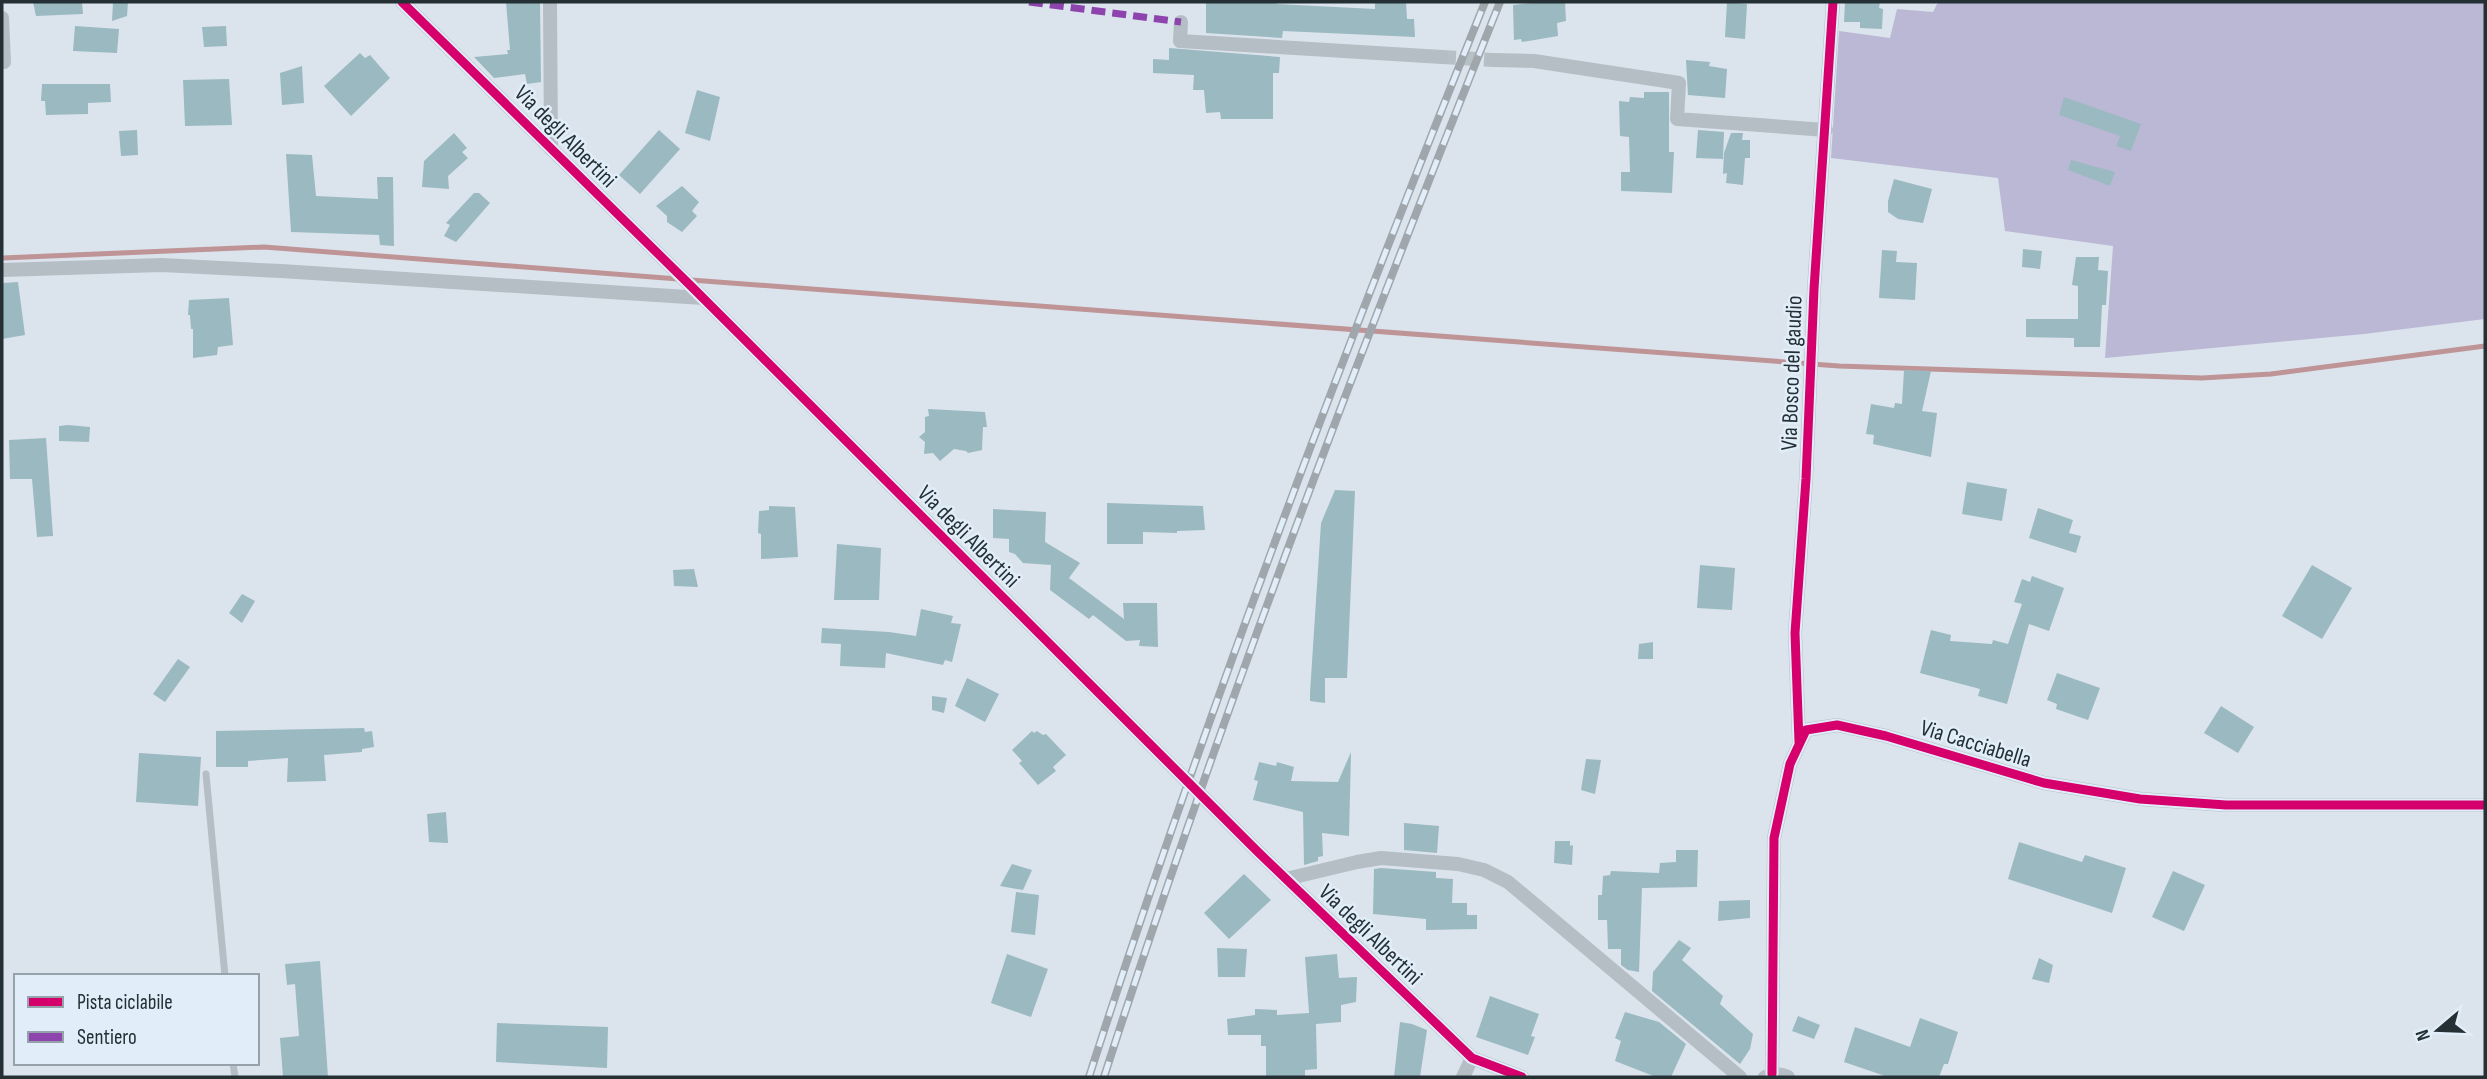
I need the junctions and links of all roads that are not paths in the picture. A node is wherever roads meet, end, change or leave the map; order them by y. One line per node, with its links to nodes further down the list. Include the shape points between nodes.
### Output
1 (402, 2): 10 (street, Via degli Albertini)
2 (550, 2): 10 (street)
3 (1833, 2): 9 (street, Via Bosco del gaudio)
4 (2, 18): 8 (street)
5 (1181, 22): 6 (street, via 1180,41)
6 (1442, 57)
7 (1493, 60): 9 (street, via 1534,61 1679,83 1677,119)
8 (4, 62)
9 (1826, 130): 13 (street, Via Bosco del gaudio, via 1795,633)
10 (551, 149): 12 (street, Via degli Albertini)
11 (2, 270): 12 (street, via 175,266)
12 (703, 298): 16 (street, Via degli Albertini)
13 (1799, 746): 15 (street, Via Cacciabella, via 1806,730 1837,725 2044,783 2140,799 2226,805); 19 (street, via 1790,764 1774,838)
14 (206, 774): 17 (lane)
15 (2485, 805)
16 (1286, 879): 18 (street, Via degli Albertini); 22 (street, via 1381,858 1484,870 1508,882)
17 (225, 974)
18 (1472, 1058): 20 (street); 21 (street, Via degli Albertini)
19 (1768, 1076): 23 (street)
20 (1463, 1077)
21 (1522, 1077)
22 (1740, 1077)
23 (1788, 1077)

